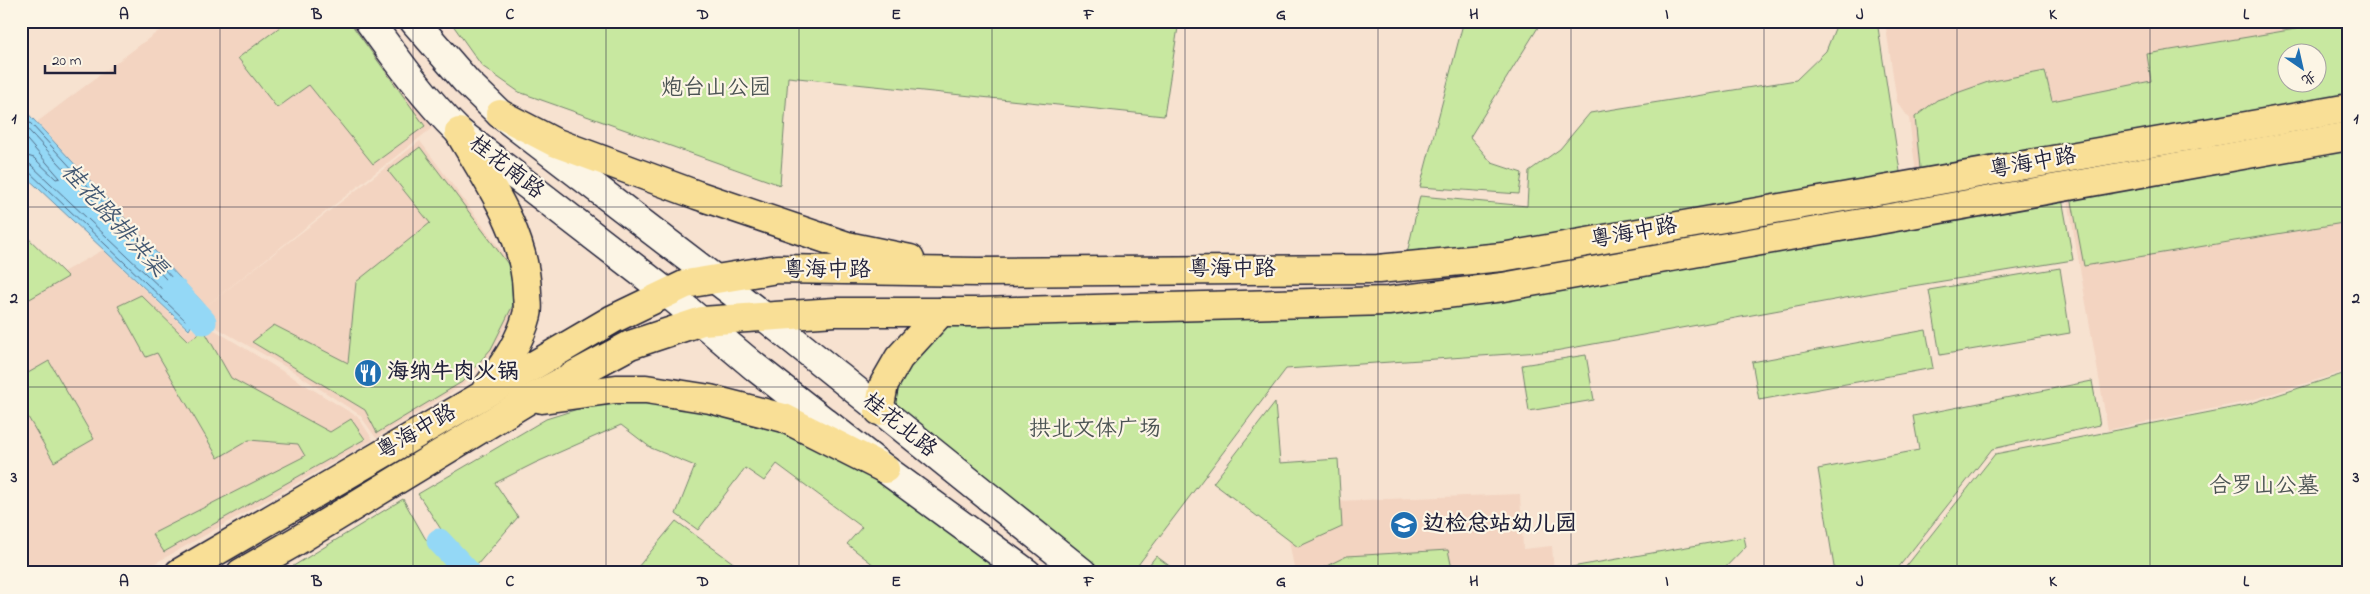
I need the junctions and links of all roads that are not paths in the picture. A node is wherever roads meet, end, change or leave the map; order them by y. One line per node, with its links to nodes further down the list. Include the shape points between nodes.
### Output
1 (369, 21): 5 (main road, 桂花南路, via 399,64)
2 (414, 21): 4 (main road, 桂花南路, via 466,81)
3 (2349, 108): 7 (highway, 粤海中路, via 1502,257 1378,269)
4 (500, 114): 7 (highway, via 554,142 846,246); 8 (main road, 桂花南路)
5 (459, 132): 9 (main road, 桂花南路); 13 (highway, via 509,219 523,256 527,286 528,313 517,343)
6 (2349, 136): 10 (highway, 粤海中路, via 1494,288 1388,301)
7 (977, 272): 8 (highway, 粤海中路, via 777,270)
8 (715, 278): 9 (highway, 粤海中路); 11 (main road, 桂花北路)
9 (666, 292): 12 (main road, 桂花北路); 13 (highway, 粤海中路)
10 (940, 312): 11 (highway, 粤海中路, via 835,312); 15 (highway, via 899,358 884,384)
11 (766, 318): 12 (highway, 粤海中路); 15 (main road, 桂花北路)
12 (702, 321): 14 (highway, 粤海中路, via 630,345); 16 (main road, 桂花北路)
13 (483, 394): 17 (highway, 粤海中路)
14 (528, 400): 16 (highway, via 616,389 646,389 710,399 784,418); 18 (highway, 粤海中路)
15 (880, 411): 20 (main road, 桂花北路)
16 (885, 469): 19 (main road, 桂花北路)
17 (179, 573)
18 (240, 573)
19 (1027, 573)
20 (1084, 573)

